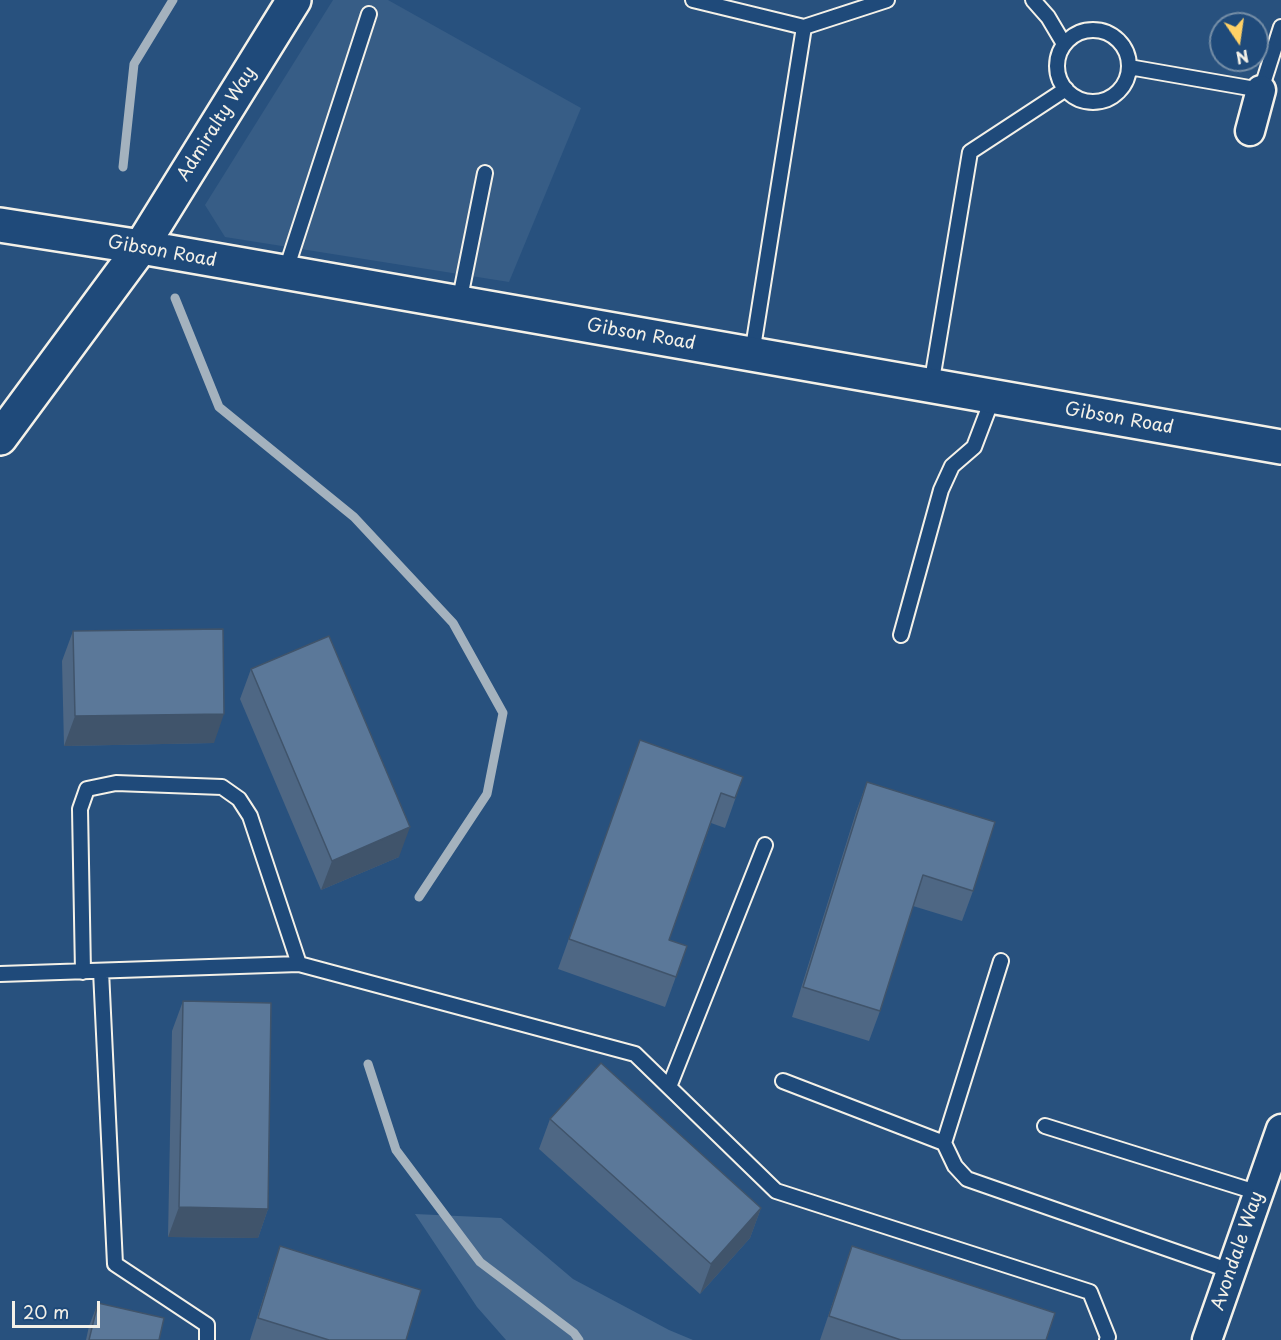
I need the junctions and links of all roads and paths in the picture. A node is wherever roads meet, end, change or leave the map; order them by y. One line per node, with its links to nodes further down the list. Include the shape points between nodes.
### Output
1 (294, 0): 15 (street, Admiralty Way)
2 (693, 0): 6 (lane)
3 (887, 0): 6 (lane)
4 (1033, 0): 8 (lane)
5 (369, 14): 16 (lane)
6 (804, 27): 18 (lane)
7 (1281, 27): 11 (lane)
8 (1064, 44): 9 (lane, via 1084,31 1108,33 1125,49); 10 (lane, via 1057,67)
9 (1129, 67): 10 (lane, via 1125,83 1109,99 1086,101); 11 (lane)
10 (1066, 89): 19 (lane, via 970,152)
11 (1261, 90): 12 (street)
12 (1250, 131)
13 (485, 173): 17 (lane)
14 (0, 225): 15 (street, Gibson Road)
15 (141, 247): 16 (street, Gibson Road); 21 (street, Admiralty Way)
16 (285, 273): 17 (street, Gibson Road)
17 (459, 303): 18 (street, Gibson Road)
18 (752, 354): 19 (street, Gibson Road)
19 (931, 386): 20 (street, Gibson Road)
20 (993, 397): 22 (street, Gibson Road); 23 (lane, via 974,447 952,466 941,490)
21 (0, 438)
22 (1281, 447)
23 (901, 635)
24 (765, 845): 31 (lane)
25 (1001, 962): 34 (lane)
26 (299, 964): 27 (lane); 28 (lane, via 250,816 239,798 222,787 116,783 87,789 80,810); 31 (lane, via 635,1054)
27 (101, 971): 28 (lane); 37 (lane, via 115,1264 207,1325)
28 (83, 972): 29 (lane)
29 (0, 974)
30 (783, 1081): 34 (lane)
31 (669, 1087): 38 (lane, via 776,1191 1090,1292)
32 (1045, 1126): 35 (lane)
33 (1281, 1129): 35 (street, Avondale Way)
34 (944, 1143): 36 (lane, via 955,1166 967,1179)
35 (1259, 1193): 36 (street, Avondale Way)
36 (1231, 1271): 39 (street, Avondale Way)
37 (207, 1340)
38 (1107, 1340)
39 (1207, 1340)

